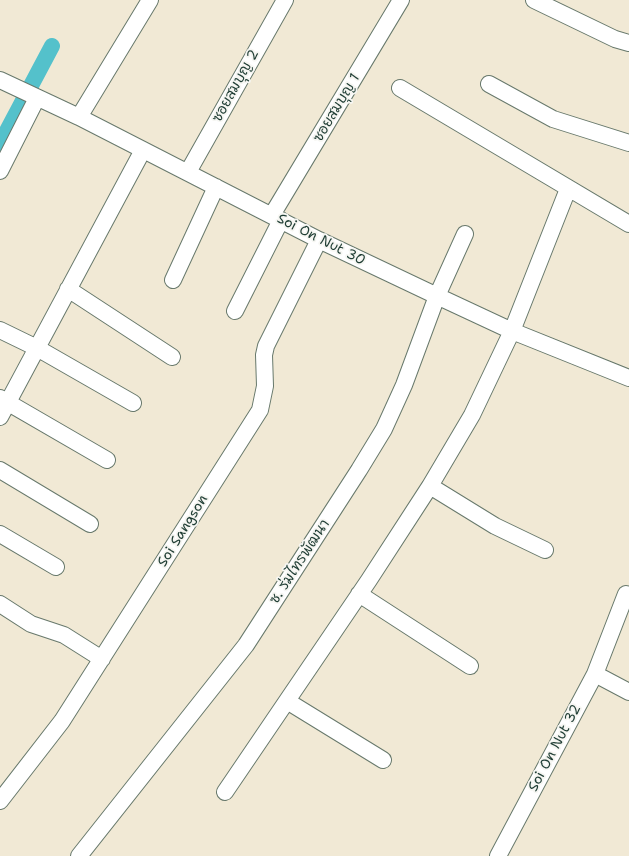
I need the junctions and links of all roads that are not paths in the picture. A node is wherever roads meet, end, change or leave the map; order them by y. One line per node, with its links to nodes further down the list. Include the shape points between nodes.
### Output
1 (150, 0): 10 (street)
2 (285, 0): 14 (street, ซอยสมบุญ 2)
3 (401, 0): 17 (street, ซอยสมบุญ 1)
4 (534, 0): 5 (street, via 615,39)
5 (629, 43)
6 (0, 80): 9 (street, Soi On Nut 30)
7 (489, 84): 11 (street, via 553,119)
8 (400, 88): 16 (street)
9 (36, 97): 10 (street, Soi On Nut 30); 13 (street)
10 (79, 117): 12 (street, Soi On Nut 30)
11 (629, 143)
12 (143, 150): 14 (street, Soi On Nut 30); 22 (street)
13 (0, 171)
14 (188, 172): 15 (street, Soi On Nut 30)
15 (216, 187): 17 (street, Soi On Nut 30); 21 (street)
16 (568, 189): 18 (street); 26 (street)
17 (277, 218): 20 (street, Soi On Nut 30); 24 (street, ซอยสมบุญ 1)
18 (629, 224)
19 (465, 234): 23 (street, ซ. ร่มไทรพัฒนา)
20 (319, 240): 23 (street, Soi On Nut 30); 43 (street, Soi Sangson, via 266,346 265,386 260,410)
21 (173, 280)
22 (68, 289): 27 (street); 28 (street)
23 (437, 296): 26 (street, Soi On Nut 30); 51 (street, ซ. ร่มไทรพัฒนา, via 404,385 384,430 351,483 246,645)
24 (235, 311)
25 (0, 330): 27 (street)
26 (512, 331): 29 (street, Soi On Nut 30); 35 (street, via 472,414)
27 (37, 348): 30 (street); 31 (street)
28 (172, 357)
29 (629, 378)
30 (4, 400): 32 (street); 33 (street)
31 (133, 403)
32 (0, 417)
33 (107, 460)
34 (0, 470): 36 (street)
35 (430, 486): 38 (street, via 495,526); 40 (street)
36 (90, 524)
37 (0, 534): 39 (street)
38 (545, 550)
39 (56, 567)
40 (359, 594): 44 (street); 47 (street)
41 (626, 594): 45 (street, Soi On Nut 32)
42 (0, 604): 43 (street, via 31,624 64,635)
43 (102, 659): 50 (street, Soi Sangson, via 62,722)
44 (470, 666)
45 (595, 674): 46 (street); 52 (street, Soi On Nut 32)
46 (629, 692)
47 (287, 701): 48 (street); 49 (street)
48 (383, 760)
49 (225, 792)
50 (0, 801)
51 (79, 856)
52 (498, 856)

